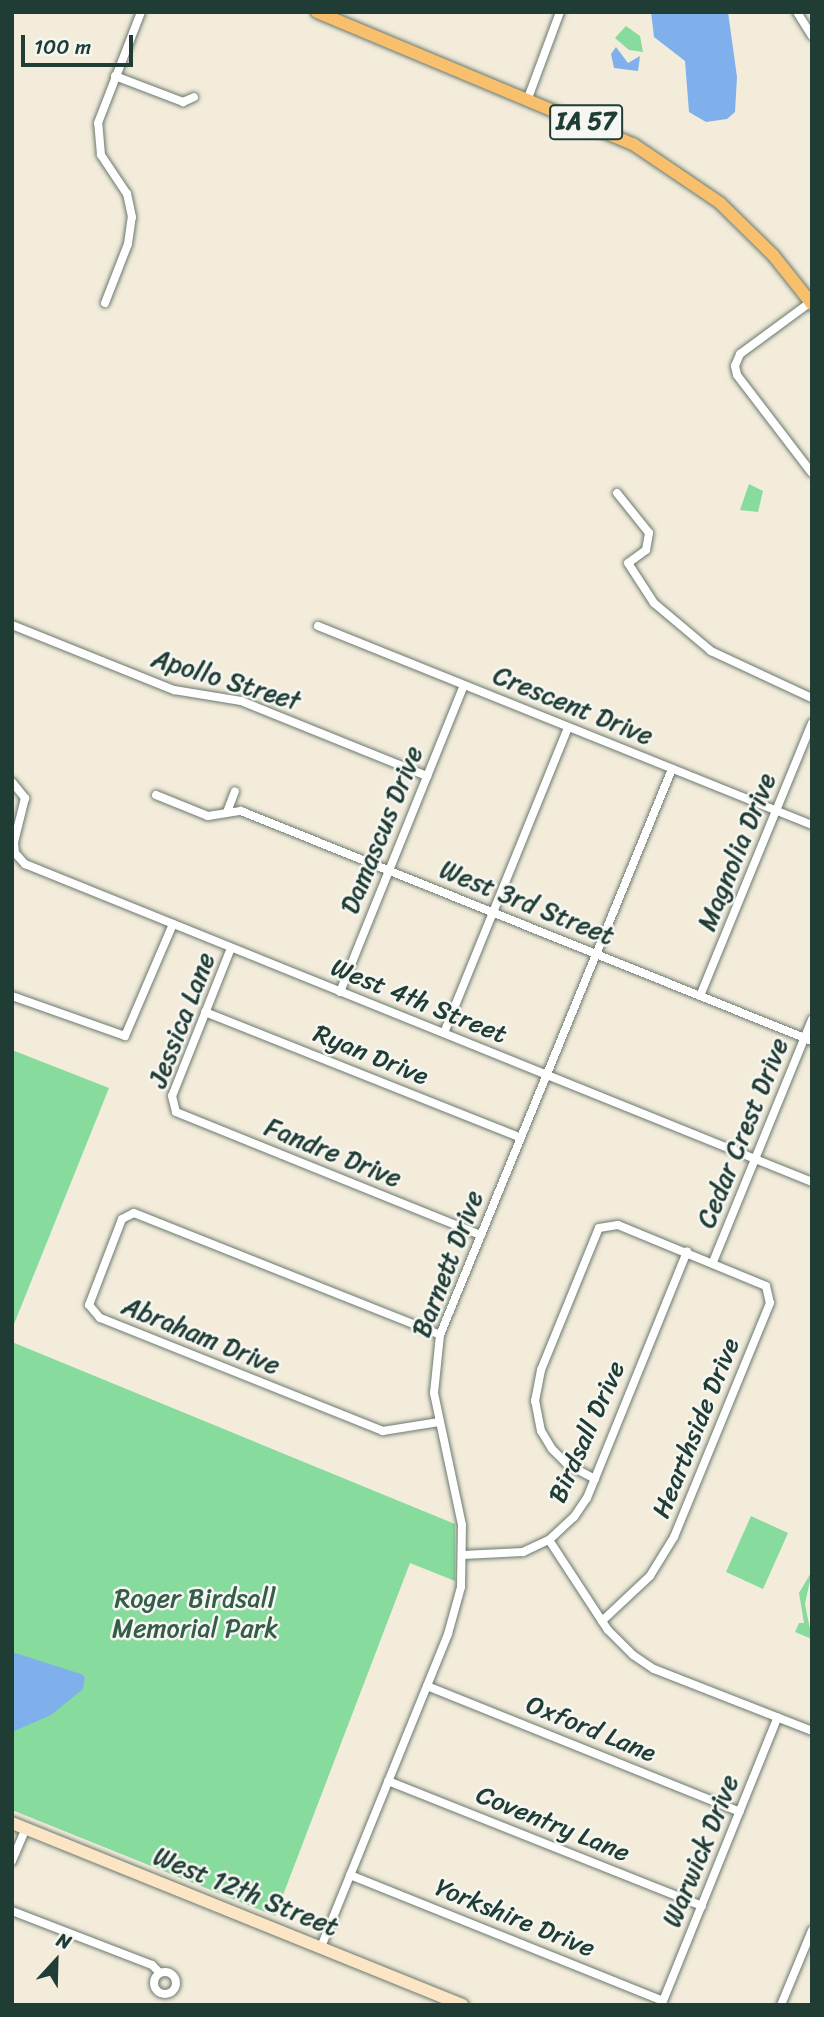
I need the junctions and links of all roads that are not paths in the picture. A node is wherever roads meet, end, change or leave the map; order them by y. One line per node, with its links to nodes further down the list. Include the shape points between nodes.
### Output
1 (141, 12): 6 (street)
2 (317, 12): 8 (main road, IA 57)
3 (560, 12): 8 (street)
4 (797, 12): 5 (street)
5 (812, 36)
6 (115, 76): 7 (street, via 183,102); 9 (street, via 98,123 98,145 105,166 127,194 132,230)
7 (194, 97)
8 (528, 98): 10 (main road, IA 57, via 603,129 681,173 754,236)
9 (105, 303)
10 (811, 303): 11 (street, via 740,354 735,366 737,375)
11 (812, 473)
12 (617, 493): 16 (street, via 649,533 646,550 628,563 654,603 710,651)
13 (12, 625): 20 (street, Apollo Street, via 174,690 241,701)
14 (318, 626): 15 (street, Crescent Drive)
15 (464, 685): 18 (street, Crescent Drive); 20 (street, Damascus Drive)
16 (812, 698)
17 (812, 723): 24 (street, Magnolia Drive)
18 (568, 727): 19 (street, Crescent Drive); 28 (street)
19 (672, 769): 24 (street, Crescent Drive); 31 (street, Barnett Drive)
20 (427, 776): 27 (street, Damascus Drive)
21 (12, 782): 29 (street, West 4th Street, via 25,798 15,853 25,864)
22 (235, 791): 25 (street)
23 (156, 794): 25 (street, West 3rd Street, via 208,816)
24 (777, 811): 26 (street, Crescent Drive); 34 (street, Magnolia Drive)
25 (227, 812): 27 (street, West 3rd Street, via 241,811)
26 (812, 825)
27 (389, 870): 28 (street, West 3rd Street); 32 (street, Damascus Drive)
28 (493, 912): 31 (street, West 3rd Street); 37 (street)
29 (173, 924): 30 (street, West 4th Street); 33 (street, via 125,1036)
30 (231, 948): 32 (street, West 4th Street); 35 (street, Jessica Lane)
31 (596, 954): 34 (street, West 3rd Street); 39 (street, Barnett Drive)
32 (340, 992): 37 (street, West 4th Street)
33 (12, 996)
34 (700, 996): 38 (street, West 3rd Street)
35 (205, 1012): 40 (street, Jessica Lane, via 172,1096); 41 (street, Ryan Drive)
36 (812, 1019): 38 (street, Cedar Crest Drive)
37 (443, 1033): 39 (street, West 4th Street)
38 (808, 1039): 42 (street, Cedar Crest Drive)
39 (547, 1075): 41 (street, Barnett Drive); 42 (street, West 4th Street)
40 (172, 1107): 44 (street, Fandre Drive, via 181,1115)
41 (520, 1138): 44 (street, Barnett Drive)
42 (755, 1159): 43 (street, West 4th Street); 46 (street, Cedar Crest Drive)
43 (812, 1182)
44 (481, 1235): 47 (street, Barnett Drive)
45 (687, 1252): 46 (street, Hearthside Drive); 49 (street, Birdsall Drive); 49 (street, Hearthside Drive, via 614,1224 596,1233 541,1370 535,1401 541,1431 552,1449)
46 (713, 1262): 52 (street, Hearthside Drive, via 762,1283 769,1290 770,1303 668,1549 640,1587)
47 (440, 1335): 48 (street, Barnett Drive, via 433,1380); 48 (street, Abraham Drive, via 134,1213 122,1219 89,1306 100,1318 383,1432)
48 (439, 1422): 51 (street, Barnett Drive, via 462,1525)
49 (595, 1479): 50 (street, Birdsall Drive, via 574,1517)
50 (549, 1540): 51 (street, Birdsall Drive, via 513,1555); 52 (street)
51 (463, 1555): 53 (street, Barnett Drive, via 454,1618)
52 (602, 1620): 54 (street, via 624,1648 654,1669)
53 (426, 1686): 56 (street, Barnett Drive); 57 (street, Oxford Lane)
54 (778, 1717): 55 (street); 57 (street, Warwick Drive)
55 (812, 1731)
56 (388, 1780): 61 (street, Barnett Drive); 62 (street, Coventry Lane)
57 (740, 1812): 62 (street, Warwick Drive)
58 (12, 1823): 59 (main road, West 12th Street)
59 (26, 1828): 60 (street); 65 (main road, West 12th Street)
60 (12, 1861)
61 (350, 1875): 65 (street, Barnett Drive); 67 (street, Yorkshire Drive)
62 (702, 1906): 67 (street, Warwick Drive)
63 (12, 1911): 66 (street)
64 (812, 1930): 69 (street)
65 (321, 1947): 68 (main road, West 12th Street)
66 (160, 1973)
67 (663, 2001)
68 (463, 2005)
69 (781, 2005)

